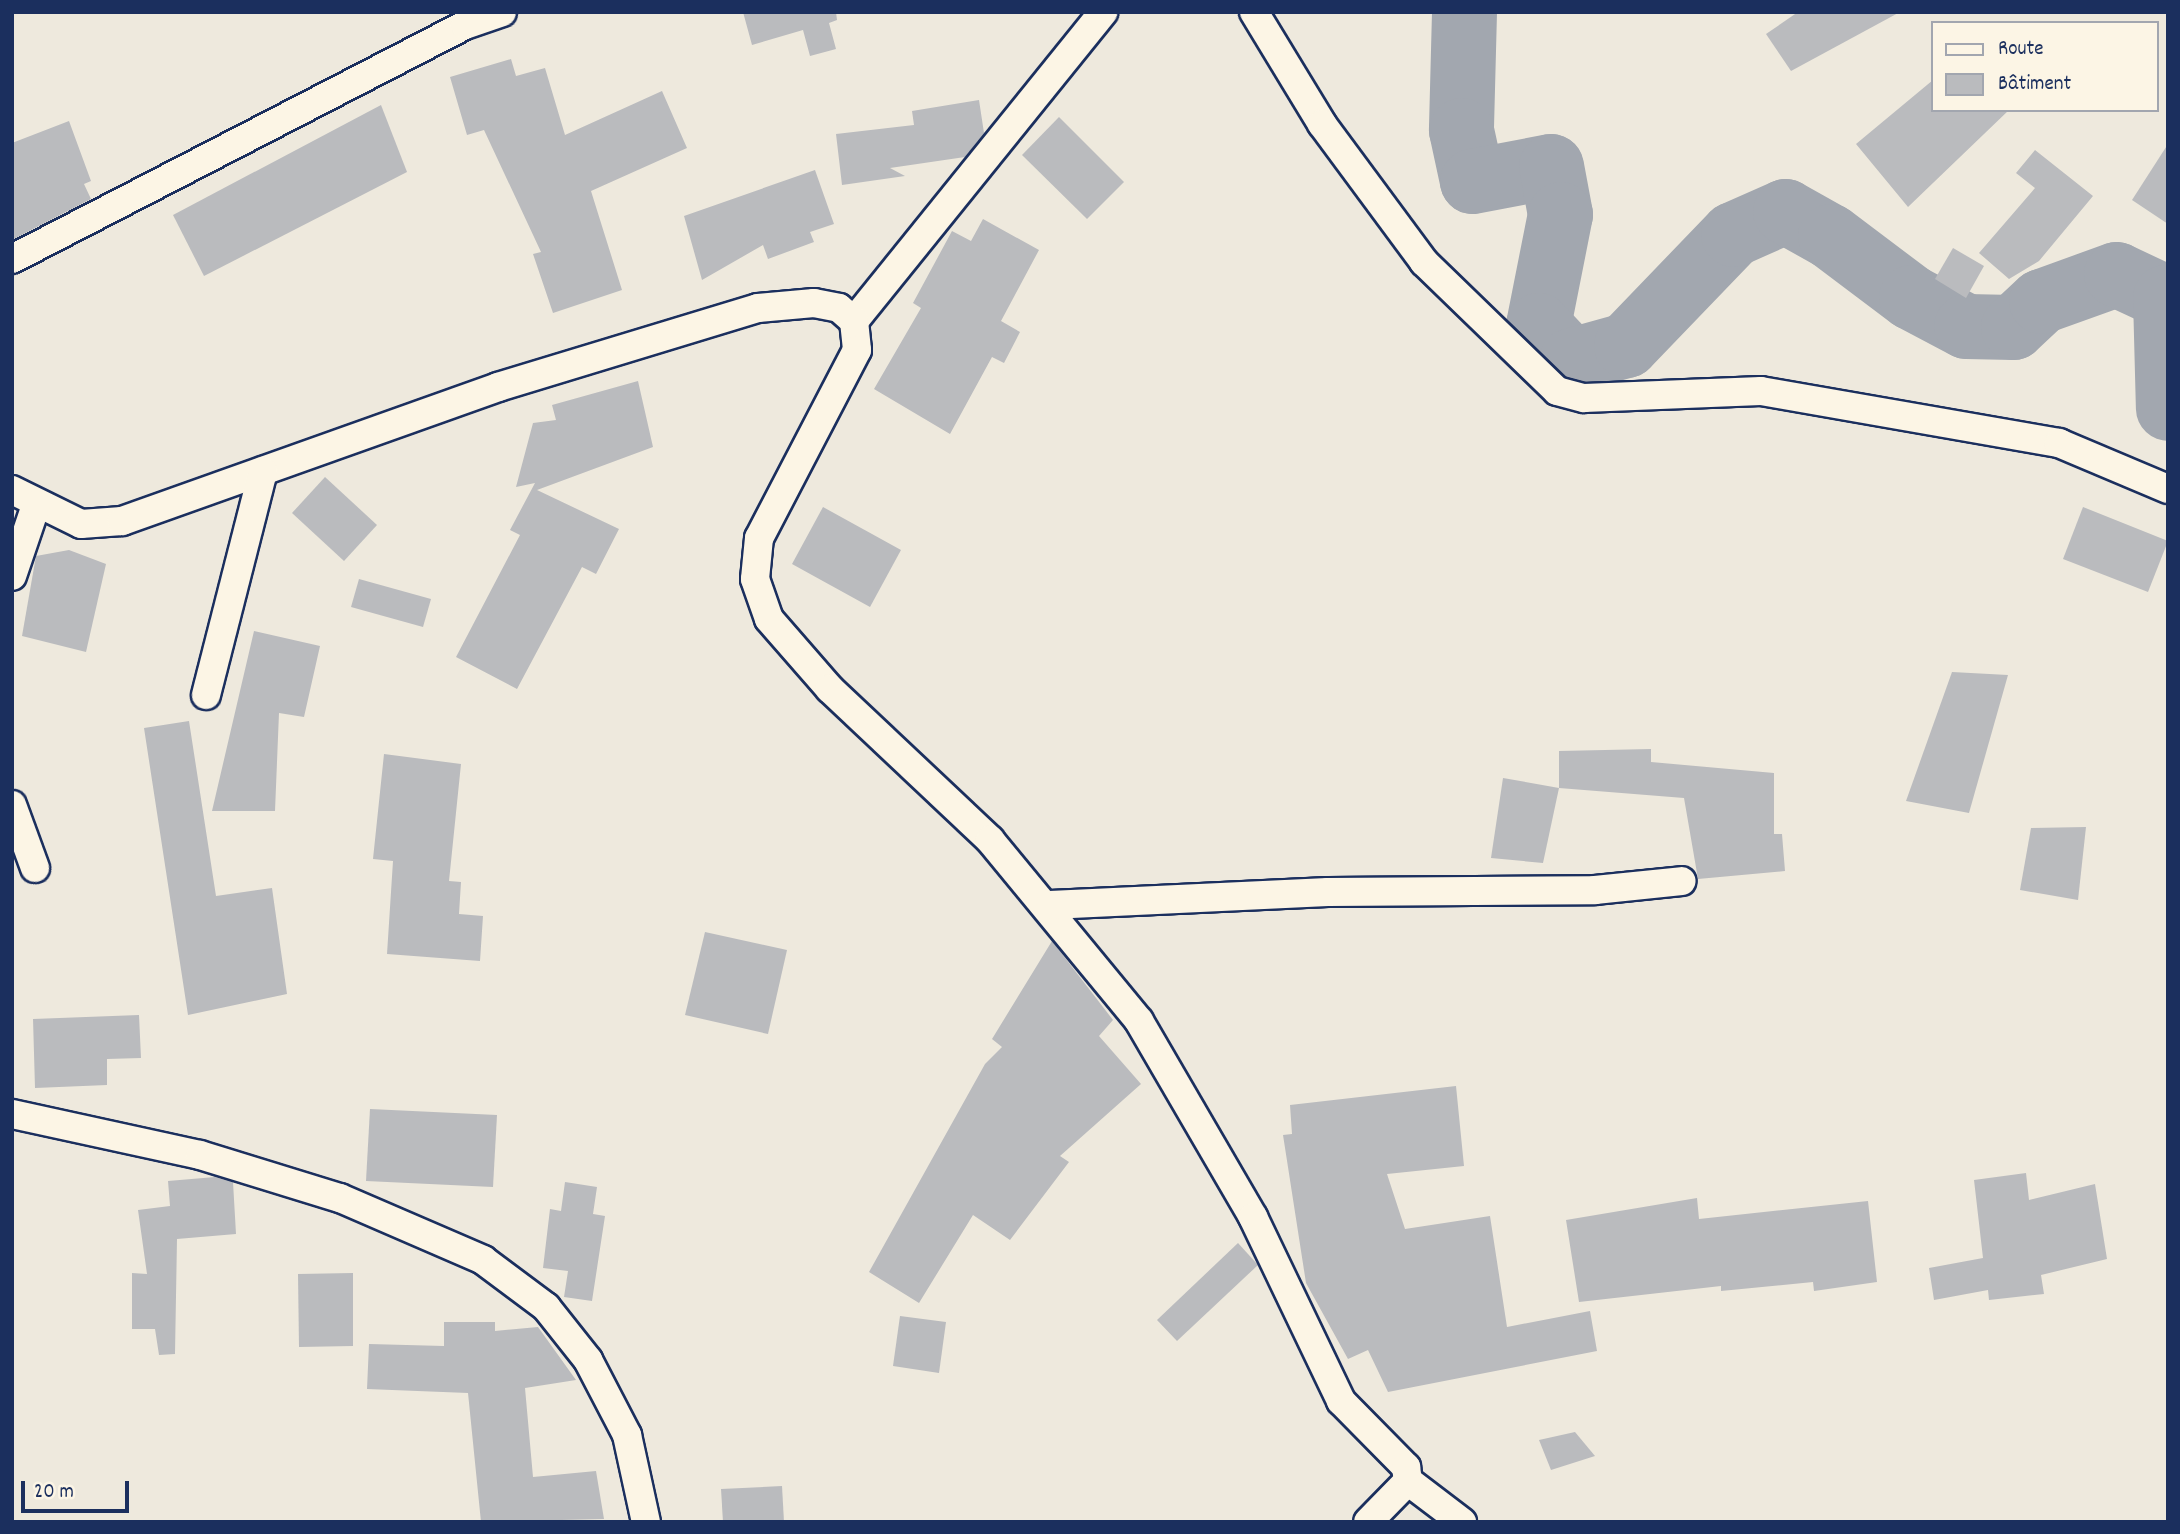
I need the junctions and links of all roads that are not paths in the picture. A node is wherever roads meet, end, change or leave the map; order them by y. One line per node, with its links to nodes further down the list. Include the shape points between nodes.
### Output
1 (502, 12): 4 (street, via 465,25)
2 (1103, 12): 5 (street)
3 (1254, 12): 7 (street, via 1322,124 1416,253 1557,391 1584,398 1761,391 2059,443)
4 (12, 260)
5 (855, 320): 6 (street, via 839,308 814,303 758,308 498,387); 15 (street, via 857,350 760,538 755,579 769,619 830,689 918,768)
6 (263, 471): 9 (street, via 122,521 81,524); 11 (street)
7 (2168, 489)
8 (12, 490): 9 (street)
9 (36, 505): 10 (street)
10 (12, 576)
11 (206, 695)
12 (12, 806): 13 (street)
13 (35, 868)
14 (1682, 881): 15 (street, via 1595,890 1328,892)
15 (1050, 905): 17 (street, via 1152,1044 1253,1217 1341,1401 1406,1467)
16 (12, 1114): 18 (street, via 200,1155 340,1198 482,1260 547,1307 588,1360 627,1434)
17 (1408, 1481): 19 (street); 20 (street)
18 (646, 1522)
19 (1368, 1522)
20 (1462, 1522)

